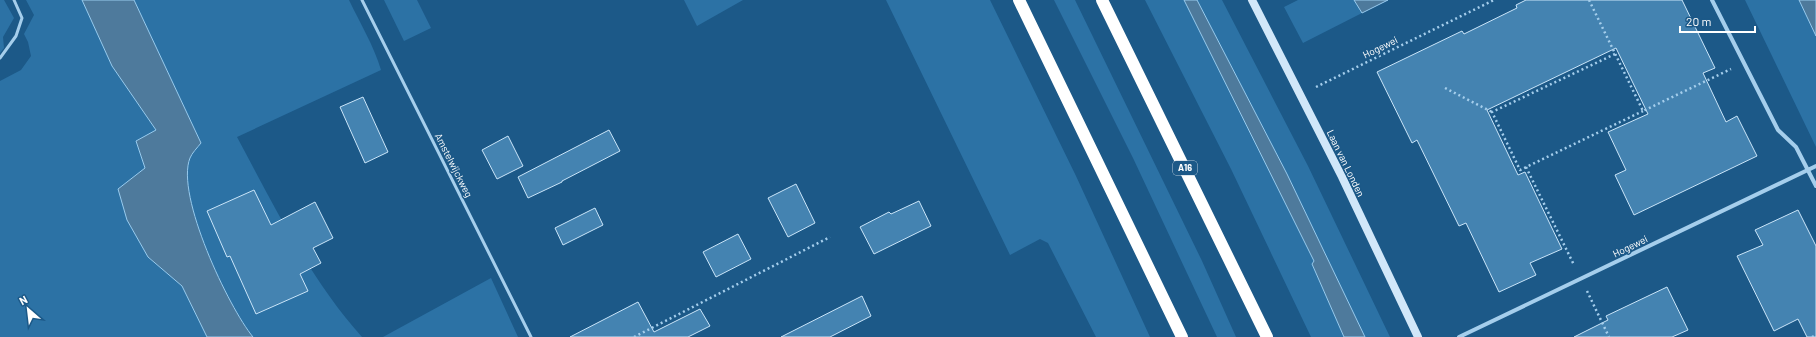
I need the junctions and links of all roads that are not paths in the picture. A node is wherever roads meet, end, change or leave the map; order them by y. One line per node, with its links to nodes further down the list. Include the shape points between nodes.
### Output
1 (14, 0): 7 (lane, via 22,18 16,36)
2 (362, 0): 11 (lane, Amstelwijckweg)
3 (1019, 0): 12 (highway)
4 (1102, 0): 13 (highway, A16)
5 (1252, 0): 14 (street, Laan van Londen, via 1342,177)
6 (1712, 0): 9 (street, via 1778,130 1796,147)
7 (0, 58)
8 (1816, 166): 9 (street, Hogewei)
9 (1808, 170): 10 (street); 15 (street, Hogewei)
10 (1816, 186)
11 (531, 337)
12 (1182, 337)
13 (1267, 337)
14 (1418, 337)
15 (1459, 337)

